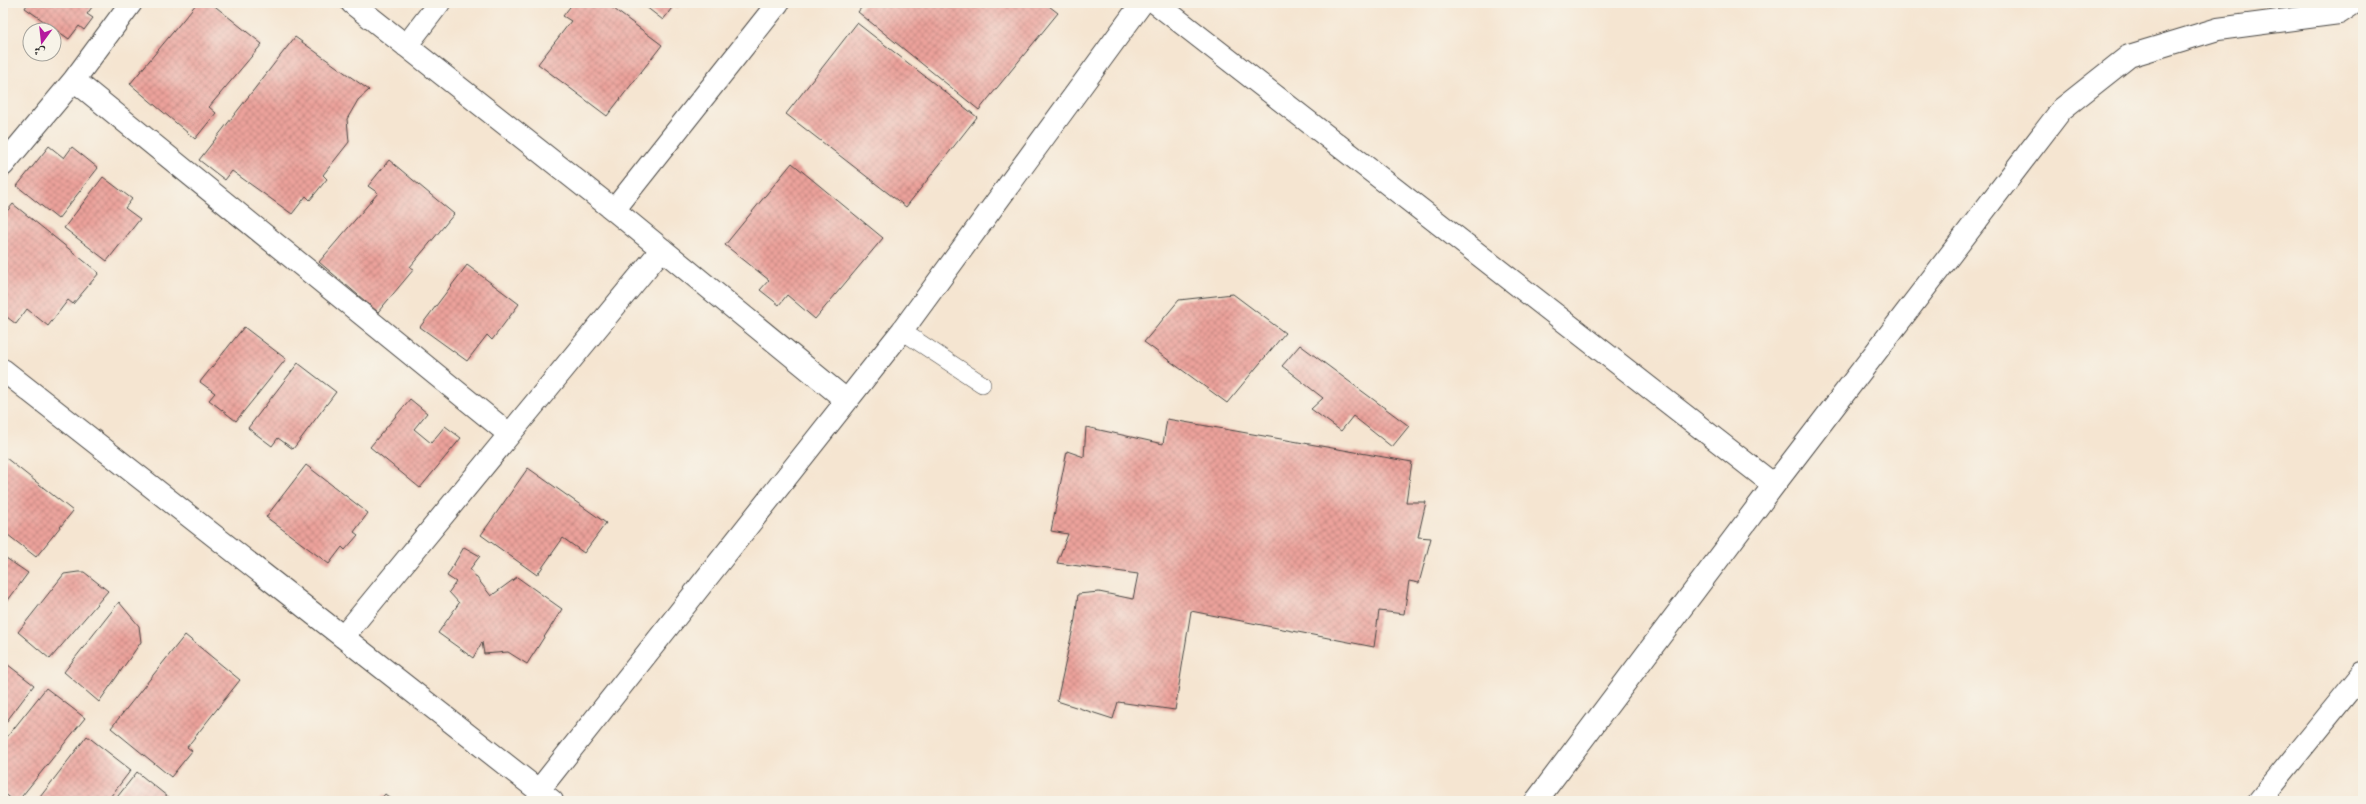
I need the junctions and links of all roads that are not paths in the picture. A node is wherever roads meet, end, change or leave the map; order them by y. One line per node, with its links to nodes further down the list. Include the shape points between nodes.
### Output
1 (131, 3): 9 (street)
2 (352, 3): 8 (street)
3 (439, 3): 8 (street)
4 (778, 3): 11 (street)
5 (1142, 3): 13 (street)
6 (1156, 3): 18 (street)
7 (2354, 3): 18 (street, via 2339,13 2218,29 2129,56 2062,109)
8 (406, 46): 11 (street)
9 (74, 80): 10 (street); 17 (street)
10 (3, 165)
11 (614, 210): 12 (street)
12 (662, 249): 16 (street); 17 (street)
13 (902, 331): 15 (lane); 16 (street)
14 (3, 370): 19 (street)
15 (982, 384)
16 (846, 400): 21 (street)
17 (509, 434): 19 (street)
18 (1774, 485): 22 (street)
19 (343, 637): 21 (street)
20 (2363, 674): 23 (street)
21 (546, 796)
22 (1536, 801)
23 (2259, 801)

